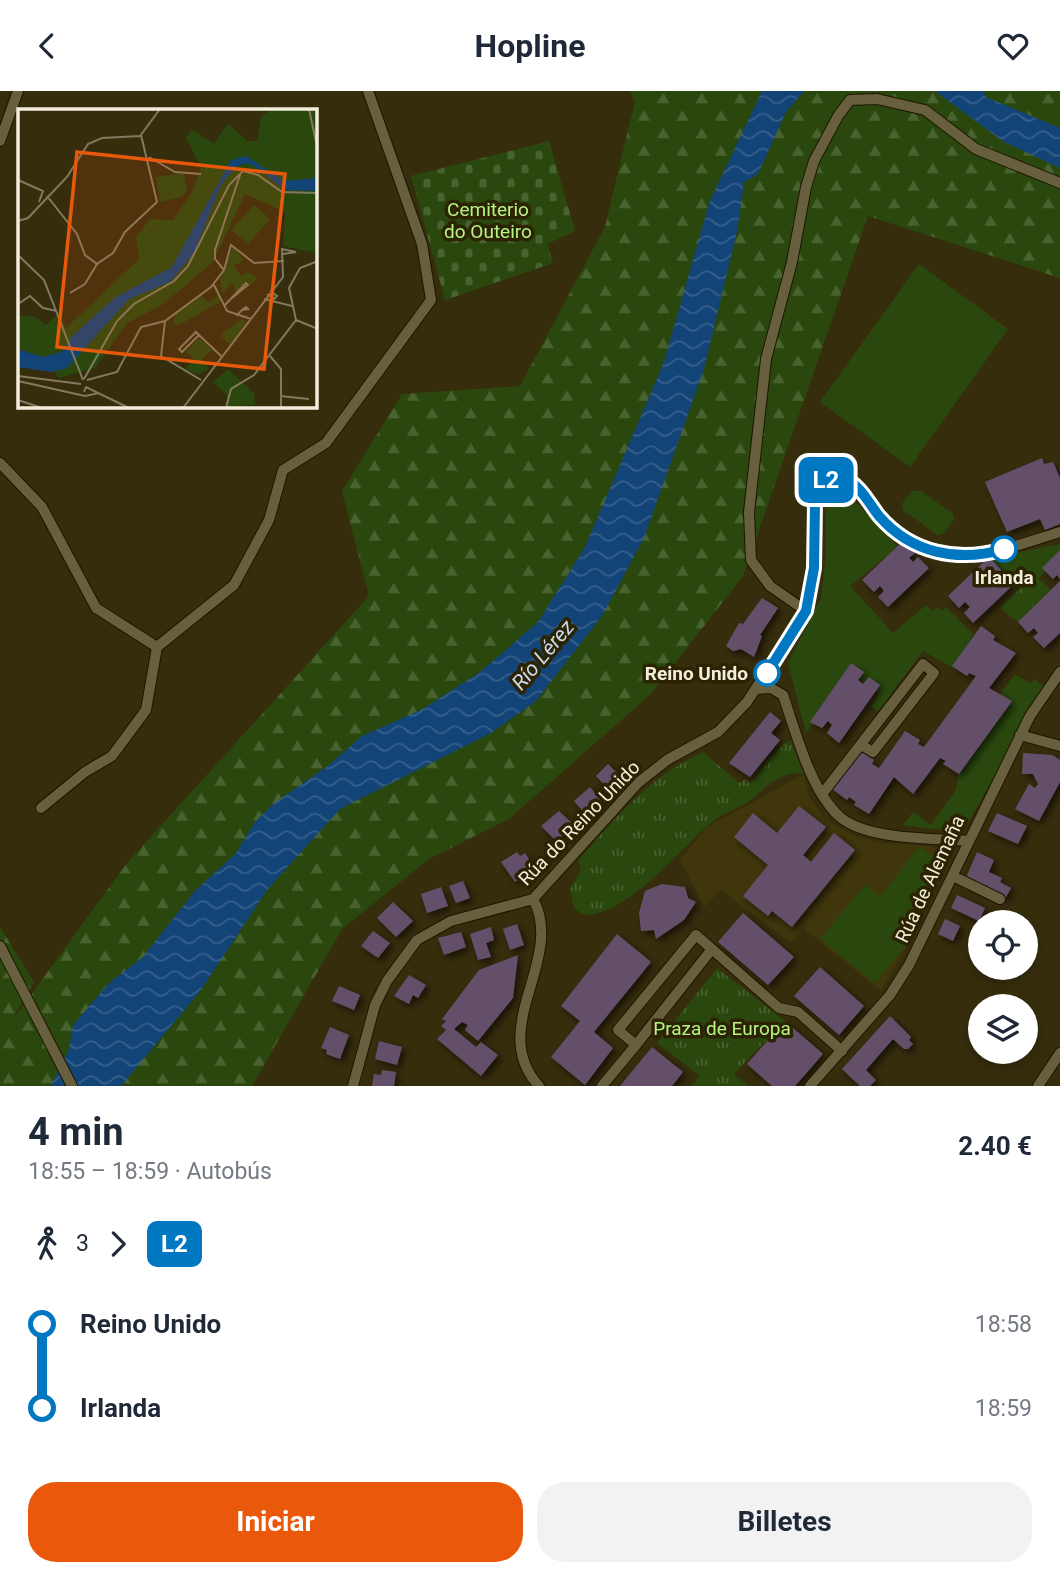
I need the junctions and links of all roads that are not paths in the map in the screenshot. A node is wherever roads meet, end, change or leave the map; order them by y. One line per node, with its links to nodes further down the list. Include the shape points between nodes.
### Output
1 (18, 91): 3 (street)
2 (368, 91): 8 (street, via 422,244 431,300 326,443 282,470 269,520 234,585)
3 (0, 141)
4 (1060, 183): 7 (street, via 976,149 925,110 877,99 850,100 838,116 806,187 766,359 749,512 751,560 770,586)
5 (0, 463): 8 (street, via 42,507 96,608)
6 (1060, 532): 7 (street, Rúa do Reino Unido, via 988,554 953,556 928,551 893,530 852,482 832,478 817,493 814,568)
7 (806, 611): 10 (street, Rúa do Reino Unido)
8 (157, 647): 15 (street, via 146,710 112,756)
9 (1060, 672): 11 (street, Rúa de Alemaña)
10 (756, 689): 14 (street, via 771,688 783,695); 18 (street, Rúa do Reino Unido, via 718,732 667,760 639,782)
11 (1020, 735): 13 (street); 16 (street, Rúa de Alemaña)
12 (861, 745): 12 (street, via 873,752 934,673 923,664); 14 (street)
13 (1060, 746)
14 (823, 793): 16 (street, via 840,817 861,828)
15 (41, 808)
16 (967, 841): 23 (street, Rúa de Alemaña, via 909,965)
17 (959, 879): 19 (street)
18 (533, 899): 26 (street, Rúa do Reino Unido, via 451,921 417,940 375,1005); 27 (street, via 542,915 543,935 524,1007 520,1047)
19 (1000, 899)
20 (0, 946): 25 (street)
21 (712, 949): 22 (street); 22 (street, via 696,935 618,1030); 23 (street, via 779,1008 798,1012)
22 (636, 1045): 28 (street)
23 (842, 1051): 29 (street, Rúa de Alemaña)
24 (1060, 1053): 30 (street)
25 (72, 1086)
26 (354, 1086)
27 (539, 1086)
28 (602, 1086)
29 (810, 1086)
30 (1038, 1086)

